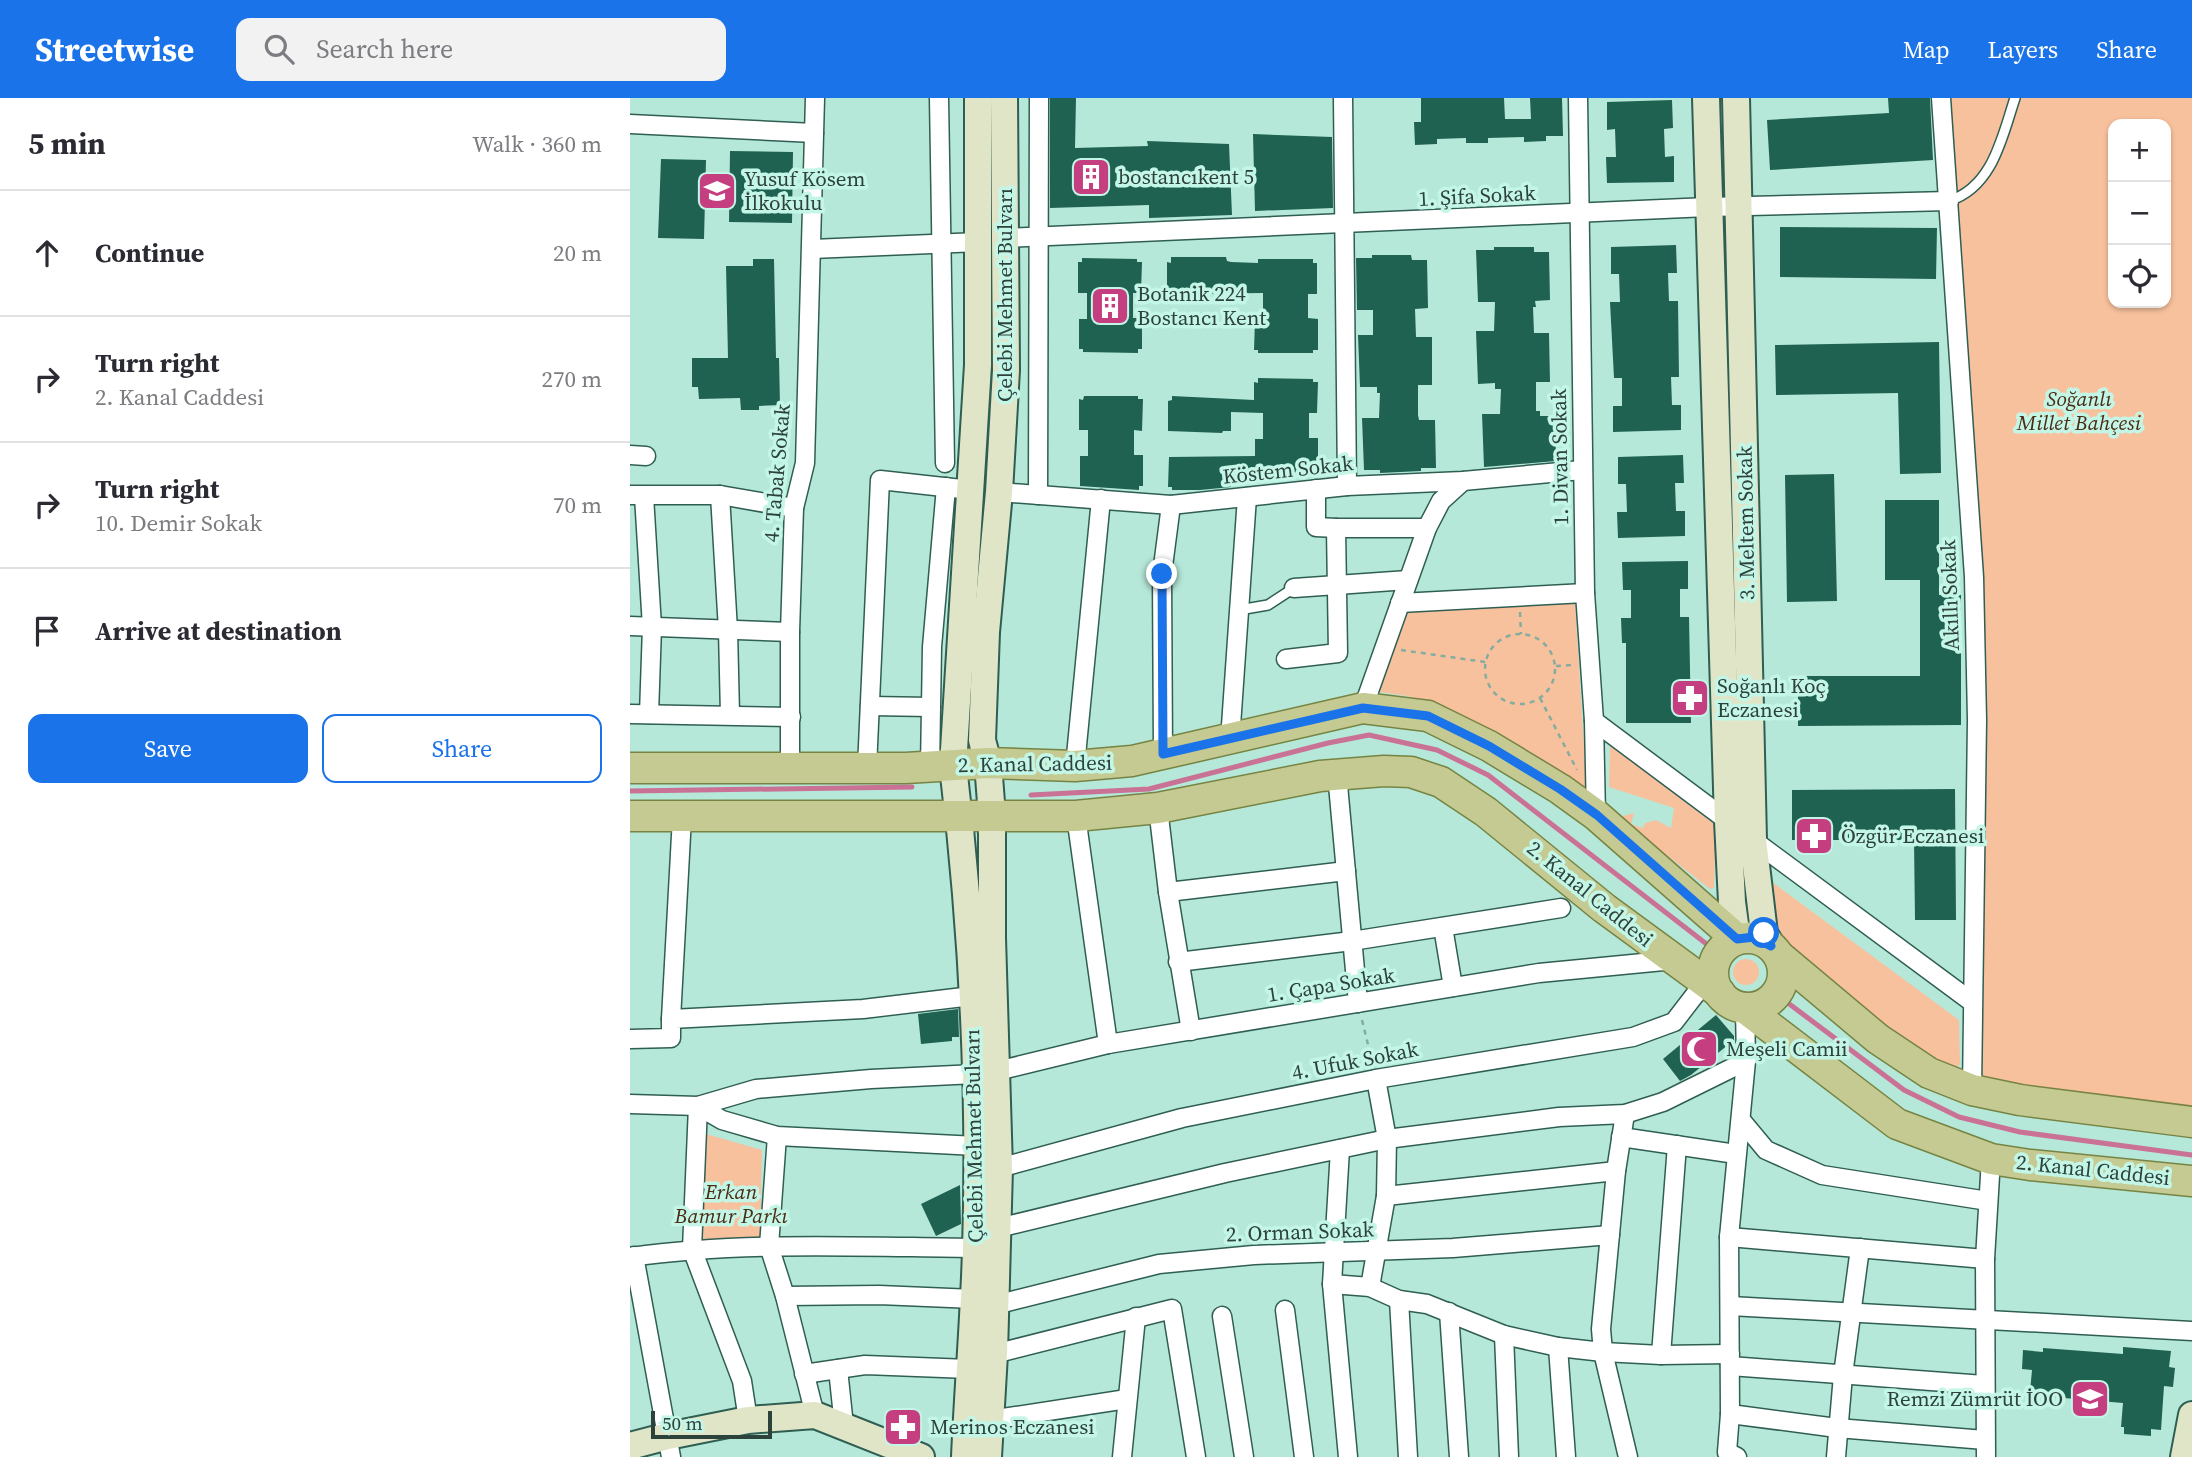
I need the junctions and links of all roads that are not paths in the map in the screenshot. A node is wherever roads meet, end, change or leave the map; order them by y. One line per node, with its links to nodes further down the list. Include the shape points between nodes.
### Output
1 (815, 98): 13 (street, 4. Tabak Sokak)
2 (939, 98): 22 (street)
3 (978, 98): 21 (main road, Çelebi Mehmet Bulvarı)
4 (1004, 98): 20 (main road, Çelebi Mehmet Bulvarı)
5 (1039, 98): 19 (street)
6 (1343, 98): 18 (street)
7 (1578, 98): 17 (street, 1. Divan Sokak)
8 (1706, 98): 15 (main road, 3. Meltem Sokak)
9 (1735, 98): 16 (main road, 3. Meltem Sokak)
10 (1941, 98): 14 (street, Akıllı Sokak)
11 (2015, 98): 14 (lane, via 1987,172 1972,190)
12 (630, 124): 13 (street)
13 (814, 133): 23 (street, 4. Tabak Sokak)
14 (1949, 201): 16 (street, 1. Şifa Sokak); 89 (street, Akıllı Sokak, via 1974,578 1977,720)
15 (1708, 207): 16 (street, 1. Şifa Sokak); 17 (street, 1. Şifa Sokak); 75 (main road, 3. Meltem Sokak)
16 (1739, 207): 76 (main road, 3. Meltem Sokak)
17 (1579, 214): 18 (street, 1. Şifa Sokak); 25 (street, 1. Divan Sokak)
18 (1345, 225): 19 (street, 1. Şifa Sokak); 27 (street)
19 (1040, 237): 20 (street, 1. Şifa Sokak); 33 (street)
20 (1006, 238): 30 (main road, Çelebi Mehmet Bulvarı, via 1006,370)
21 (979, 242): 22 (street); 28 (main road, Çelebi Mehmet Bulvarı, via 978,365)
22 (942, 243): 23 (street); 24 (street)
23 (812, 249): 37 (street, 4. Tabak Sokak, via 805,463)
24 (945, 463)
25 (1582, 470): 26 (street, Köstem Sokak); 43 (street, 1. Divan Sokak)
26 (1463, 481): 27 (street, Köstem Sokak); 39 (street, via 1441,501)
27 (1346, 486): 29 (street, Köstem Sokak)
28 (958, 488): 51 (street, via 880,480); 52 (street, via 932,647); 63 (main road, Çelebi Mehmet Bulvarı)
29 (1316, 489): 34 (street, Köstem Sokak); 38 (street, via 1317,527)
30 (999, 492): 33 (street, Köstem Sokak); 61 (main road, Çelebi Mehmet Bulvarı, via 986,632 982,740)
31 (637, 495): 32 (street); 47 (street)
32 (720, 495): 37 (street); 48 (street)
33 (1038, 495): 35 (street, Köstem Sokak)
34 (1247, 497): 36 (street, Köstem Sokak); 45 (street)
35 (1101, 499): 36 (street, Köstem Sokak); 62 (street)
36 (1171, 505): 60 (street, via 1162,574)
37 (794, 508): 49 (street, 4. Tabak Sokak)
38 (1336, 528): 39 (street); 41 (street)
39 (1427, 528): 40 (street)
40 (1408, 580): 41 (street); 44 (street)
41 (1337, 585): 42 (street); 50 (street, via 1338,653)
42 (1294, 588): 45 (lane, via 1268,605)
43 (1585, 593): 44 (street); 58 (street, 1. Divan Sokak)
44 (1400, 603): 53 (street)
45 (1239, 610): 59 (street)
46 (630, 626): 47 (street)
47 (652, 627): 48 (street); 55 (street)
48 (728, 630): 49 (street); 56 (street)
49 (790, 632): 57 (street, 4. Tabak Sokak)
50 (1286, 659)
51 (870, 706): 52 (street); 66 (street)
52 (932, 707): 63 (street)
53 (1363, 708): 59 (main road, 2. Kanal Caddesi); 69 (main road, 2. Kanal Caddesi, via 1428,716 1489,746)
54 (630, 713): 55 (street)
55 (649, 714): 56 (street)
56 (730, 715): 57 (street)
57 (792, 717): 65 (street, 4. Tabak Sokak)
58 (1594, 721): 69 (street, 1. Divan Sokak); 75 (street)
59 (1230, 740): 60 (main road, 2. Kanal Caddesi)
60 (1163, 754): 62 (main road, 2. Kanal Caddesi)
61 (988, 763): 62 (main road, 2. Kanal Caddesi); 63 (main road, 2. Kanal Caddesi); 72 (main road, Çelebi Mehmet Bulvarı)
62 (1075, 766)
63 (942, 767): 66 (main road, 2. Kanal Caddesi); 71 (main road, Çelebi Mehmet Bulvarı)
64 (630, 768): 65 (main road, 2. Kanal Caddesi)
65 (790, 768): 66 (main road, 2. Kanal Caddesi)
66 (867, 768)
67 (1337, 774): 68 (main road, 2. Kanal Caddesi); 77 (street); 84 (main road, 2. Kanal Caddesi, via 1411,772 1441,782)
68 (1158, 808): 73 (main road, 2. Kanal Caddesi); 78 (street)
69 (1597, 815): 81 (main road, 2. Kanal Caddesi)
70 (630, 816): 74 (main road, 2. Kanal Caddesi)
71 (959, 816): 72 (main road, 2. Kanal Caddesi); 74 (main road, 2. Kanal Caddesi); 88 (main road, Çelebi Mehmet Bulvarı)
72 (992, 816): 73 (main road, 2. Kanal Caddesi); 96 (main road, Çelebi Mehmet Bulvarı)
73 (1076, 816): 94 (street)
74 (682, 817): 91 (street)
75 (1728, 821): 81 (main road, 3. Meltem Sokak)
76 (1753, 840): 83 (main road, 3. Meltem Sokak, via 1764,933); 89 (street)
77 (1346, 871): 78 (street); 82 (street)
78 (1168, 892): 85 (street)
79 (1561, 908): 80 (street)
80 (1443, 927): 82 (street); 86 (street)
81 (1737, 939): 83 (main road, via 1754,937); 87 (main road, via 1717,955 1713,967 1713,979)
82 (1352, 941): 85 (street); 90 (street)
83 (1775, 951): 87 (main road, via 1783,974 1777,994 1759,1006); 98 (main road, via 1878,1039 1929,1073)
84 (1674, 960): 86 (street, 1. Çapa Sokak); 87 (main road, 2. Kanal Caddesi)
85 (1178, 962): 92 (street)
86 (1453, 987): 90 (street, 1. Çapa Sokak)
87 (1723, 995): 95 (street); 97 (street, 4. Ufuk Sokak, via 1674,1022 1633,1037); 111 (main road, 2. Kanal Caddesi, via 1897,1124)
88 (972, 996): 91 (street, via 863,1009); 96 (main road, Çelebi Mehmet Bulvarı)
89 (1972, 1002): 98 (street, Akıllı Sokak)
90 (1358, 1003): 92 (street, 1. Çapa Sokak)
91 (671, 1019): 93 (street, via 671,1038)
92 (1191, 1031): 94 (street, 1. Çapa Sokak)
93 (630, 1039)
94 (1108, 1044): 96 (street, 1. Çapa Sokak)
95 (1746, 1061): 101 (street, via 1662,1102); 102 (street)
96 (987, 1072): 100 (street, 1. Çapa Sokak, via 756,1089); 108 (main road, Çelebi Mehmet Bulvarı); 112 (main road, Çelebi Mehmet Bulvarı)
97 (1376, 1079): 106 (street); 112 (street, 4. Ufuk Sokak, via 1182,1118)
98 (1972, 1090): 103 (main road)
99 (630, 1104): 100 (street)
100 (698, 1106): 104 (street, via 722,1120); 123 (street)
101 (1625, 1114): 105 (street); 106 (street, via 1559,1117)
102 (1741, 1120): 110 (street); 116 (street, via 1766,1150 1822,1175)
103 (2192, 1122)
104 (777, 1136): 108 (street); 120 (street)
105 (1621, 1137): 107 (street); 113 (street)
106 (1387, 1139): 109 (street); 115 (street)
107 (1677, 1145): 110 (street); 145 (street)
108 (977, 1146): 121 (main road, Çelebi Mehmet Bulvarı)
109 (1340, 1149): 117 (street); 125 (street)
110 (1736, 1154): 119 (street)
111 (1991, 1158): 114 (main road, 2. Kanal Caddesi); 116 (street)
112 (999, 1168): 117 (main road, Çelebi Mehmet Bulvarı)
113 (1616, 1171): 115 (street); 118 (street)
114 (2192, 1181)
115 (1386, 1196): 124 (street)
116 (1988, 1201): 127 (street)
117 (998, 1228): 132 (main road, Çelebi Mehmet Bulvarı)
118 (1610, 1235): 124 (street, 2. Orman Sokak); 143 (street)
119 (1729, 1237): 122 (street); 133 (street)
120 (769, 1246): 121 (street); 123 (street); 130 (street)
121 (976, 1248): 132 (main road, Çelebi Mehmet Bulvarı)
122 (1860, 1248): 127 (street); 136 (street)
123 (692, 1249): 126 (street); 156 (street, via 742,1381)
124 (1376, 1252): 125 (street, 2. Orman Sokak); 129 (street)
125 (1334, 1253): 128 (street); 132 (street, 2. Orman Sokak, via 1160,1264)
126 (632, 1256): 161 (street)
127 (1985, 1259): 139 (street)
128 (1332, 1284): 129 (street); 171 (street)
129 (1370, 1286): 131 (street)
130 (785, 1296): 132 (street, 2. Orman Sokak, via 879,1295); 149 (street)
131 (1399, 1300): 135 (street); 172 (street)
132 (984, 1302): 144 (main road, Çelebi Mehmet Bulvarı); 148 (main road, Çelebi Mehmet Bulvarı)
133 (1730, 1306): 136 (street); 146 (street)
134 (1285, 1310): 170 (street)
135 (1450, 1312): 141 (street); 173 (street)
136 (1853, 1312): 139 (street); 150 (street)
137 (1222, 1316): 169 (street)
138 (1136, 1317): 144 (street); 152 (street); 168 (street, via 1172,1308)
139 (1985, 1320): 140 (street); 151 (street)
140 (2192, 1331)
141 (1504, 1335): 142 (street); 174 (street)
142 (1558, 1347): 143 (street); 175 (street)
143 (1603, 1352): 145 (street); 176 (street)
144 (994, 1354): 157 (main road, Çelebi Mehmet Bulvarı)
145 (1661, 1354): 146 (street)
146 (1730, 1360): 150 (street); 153 (street)
147 (838, 1369): 148 (street, via 865,1365); 149 (street); 158 (street)
148 (969, 1369): 165 (main road, Çelebi Mehmet Bulvarı)
149 (804, 1374): 154 (street)
150 (1843, 1375): 151 (street); 159 (street)
151 (1984, 1385): 162 (street)
152 (1127, 1399): 157 (street); 167 (street)
153 (1730, 1414): 159 (street); 163 (street)
154 (815, 1415): 156 (main road); 158 (main road)
155 (2192, 1415): 178 (main road)
156 (748, 1420): 161 (main road)
157 (990, 1420): 166 (main road, Çelebi Mehmet Bulvarı)
158 (844, 1426): 164 (main road)
159 (1837, 1428): 162 (street); 177 (street)
160 (630, 1446): 161 (main road)
161 (669, 1447)
162 (1985, 1449)
163 (1728, 1455)
164 (921, 1457)
165 (965, 1457)
166 (988, 1457)
167 (1122, 1457)
168 (1196, 1457)
169 (1244, 1457)
170 (1304, 1457)
171 (1348, 1457)
172 (1408, 1457)
173 (1459, 1457)
174 (1509, 1457)
175 (1566, 1457)
176 (1629, 1457)
177 (1836, 1457)
178 (2185, 1457)

